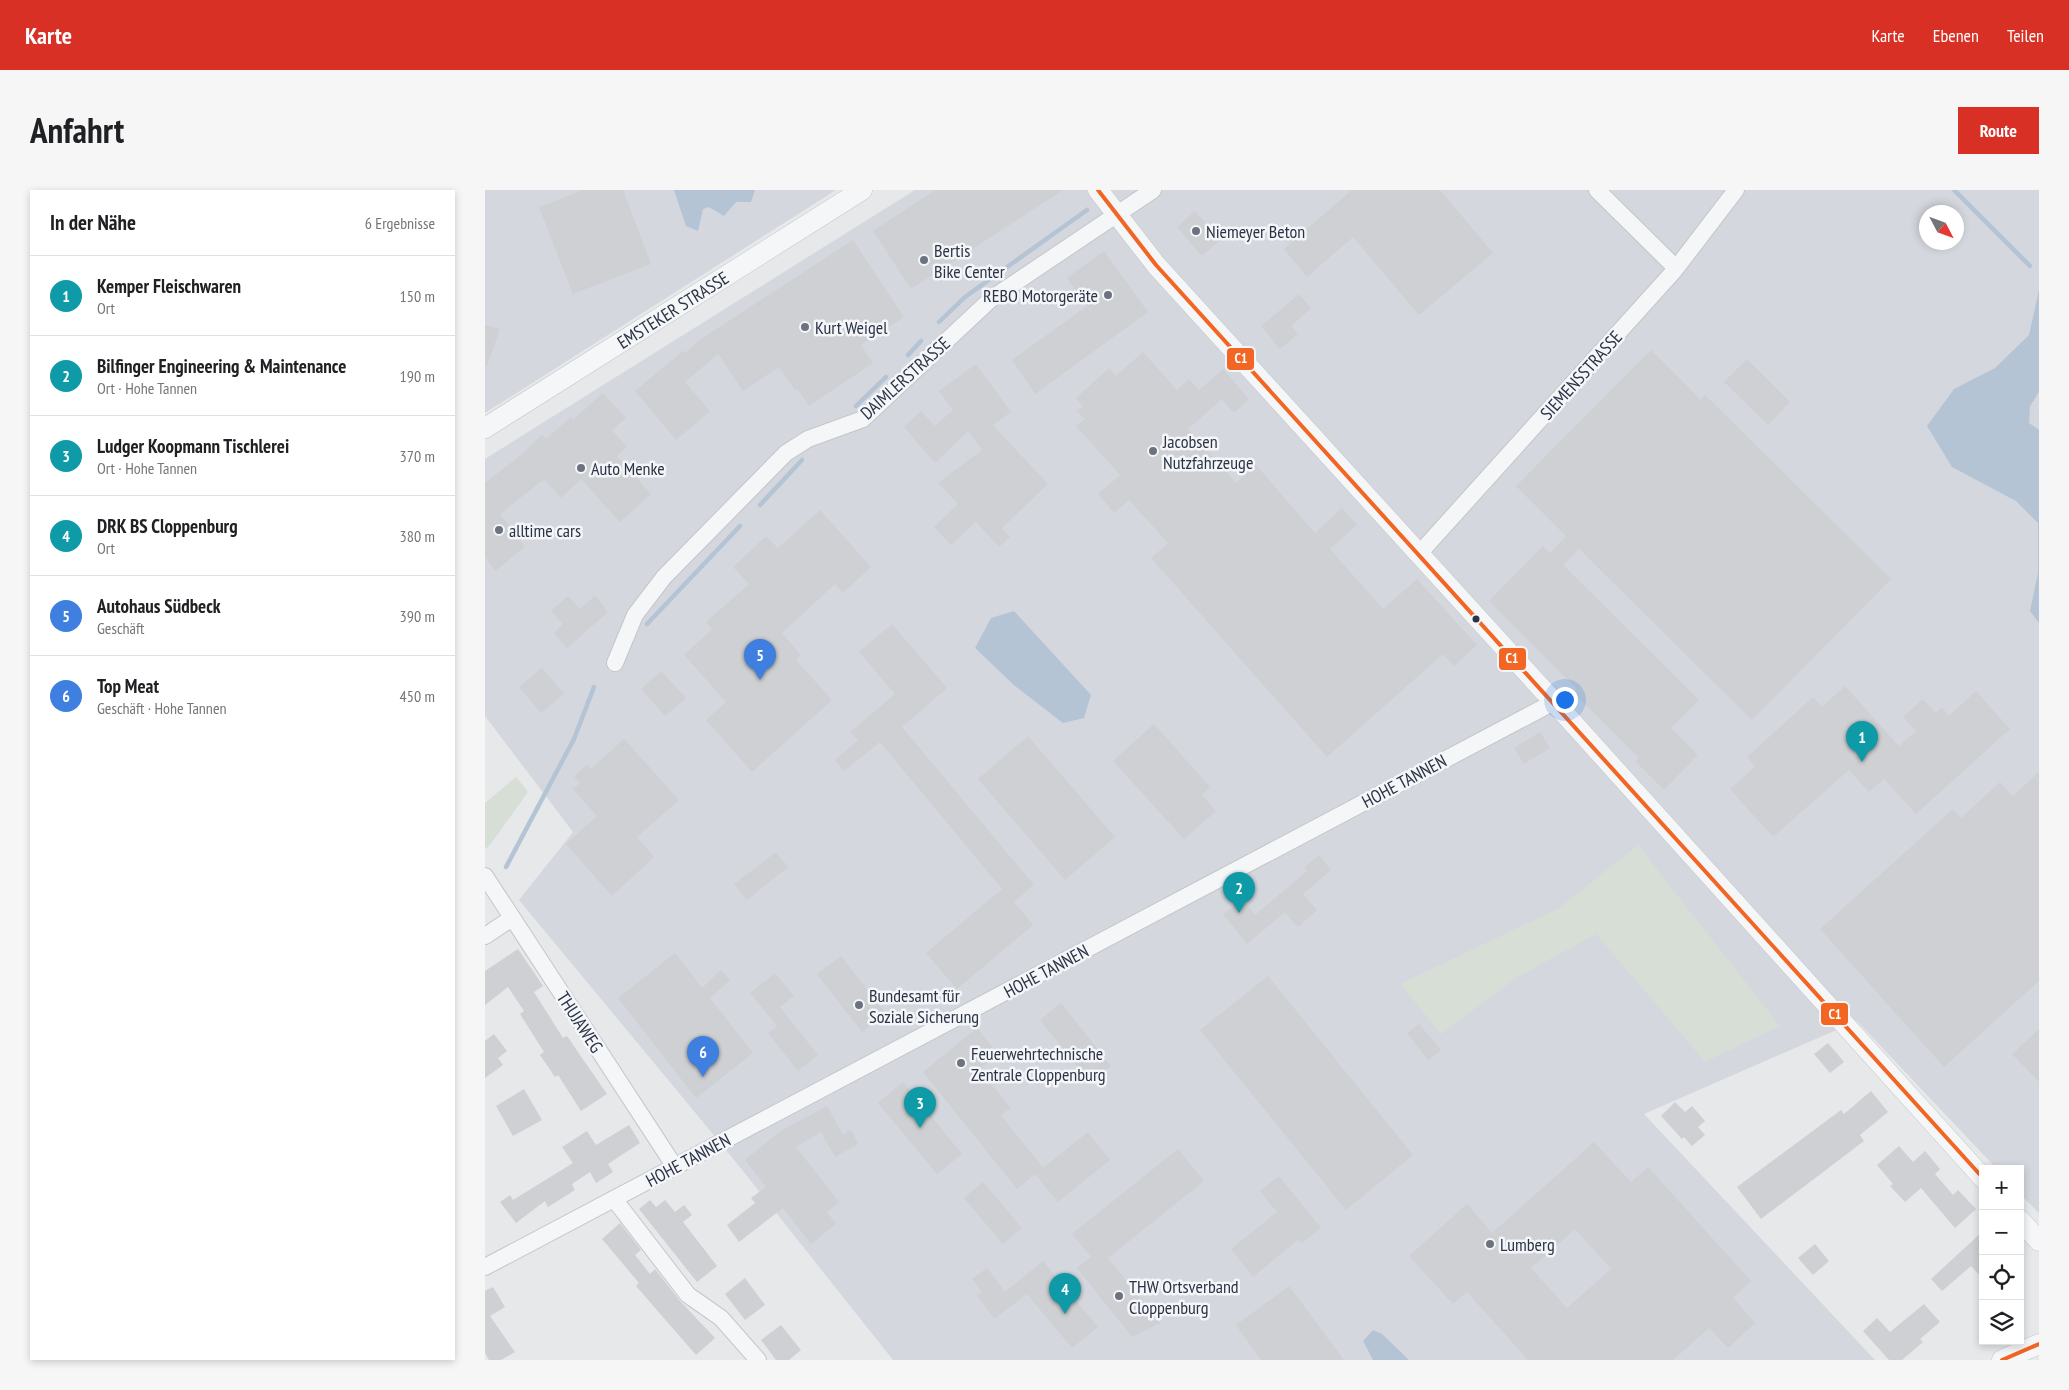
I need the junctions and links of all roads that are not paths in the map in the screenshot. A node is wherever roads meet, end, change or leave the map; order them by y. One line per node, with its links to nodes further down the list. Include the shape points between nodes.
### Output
1 (862, 190): 8 (street, EMSTEKER STRASSE)
2 (1098, 190): 6 (street)
3 (1153, 190): 6 (street, DAIMLERSTRASSE)
4 (1597, 190): 7 (street)
5 (1736, 190): 7 (street, SIEMENSSTRASSE)
6 (1115, 214): 9 (street, via 1156,265); 10 (street, DAIMLERSTRASSE, via 991,299 863,419 807,439 786,453 664,577 635,615)
7 (1676, 268): 9 (street, SIEMENSSTRASSE)
8 (485, 428)
9 (1418, 554): 11 (street)
10 (615, 663)
11 (1554, 702): 15 (street, HOHE TANNEN); 16 (street)
12 (485, 876): 13 (street, THUJAWEG)
13 (512, 918): 14 (street); 15 (street, THUJAWEG)
14 (485, 936)
15 (675, 1167): 17 (street, HOHE TANNEN)
16 (1979, 1174)
17 (615, 1199): 20 (street, HOHE TANNEN); 22 (street, via 688,1296 721,1318)
18 (2024, 1224): 19 (street)
19 (2039, 1241)
20 (485, 1267)
21 (2039, 1344): 23 (street)
22 (758, 1360)
23 (2003, 1360)

